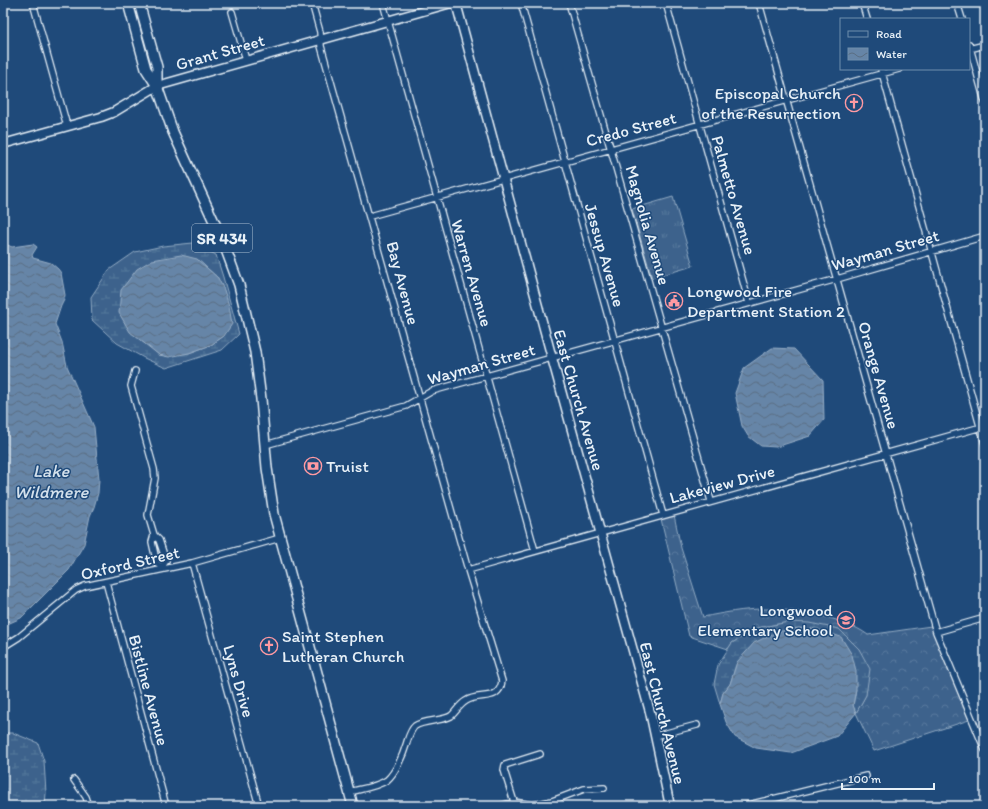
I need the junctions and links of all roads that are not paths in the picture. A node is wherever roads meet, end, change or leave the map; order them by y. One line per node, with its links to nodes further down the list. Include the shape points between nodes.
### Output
1 (33, 3): 28 (street)
2 (128, 3): 24 (main road, SR 434, via 146,69)
3 (140, 3): 24 (main road, SR 434, via 157,66)
4 (312, 3): 18 (street, Bay Avenue)
5 (383, 3): 17 (street, Warren Avenue)
6 (452, 3): 17 (street, Grant Street)
7 (456, 3): 32 (street, East Church Avenue)
8 (521, 3): 31 (street, Jessup Avenue)
9 (570, 3): 30 (street, Magnolia Avenue)
10 (666, 3): 27 (street, Palmetto Avenue)
11 (759, 3): 25 (street, Orange Avenue)
12 (862, 3): 15 (street)
13 (957, 3): 16 (street)
14 (232, 12): 22 (street)
15 (867, 18)
16 (962, 18)
17 (388, 21): 18 (street, Grant Street); 33 (street, Warren Avenue)
18 (321, 40): 22 (street, Grant Street); 34 (street, Bay Avenue)
19 (985, 45): 20 (street)
20 (970, 47)
21 (970, 50): 26 (street)
22 (246, 60): 24 (street, Grant Street)
23 (882, 71): 25 (street, Credo Street); 36 (street)
24 (157, 86): 28 (street, Grant Street, via 114,112); 47 (main road, SR 434, via 173,132 222,239 239,285 255,352)
25 (786, 100): 27 (street, Credo Street); 37 (street, Orange Avenue)
26 (985, 102)
27 (699, 125): 30 (street, Credo Street); 38 (street, Palmetto Avenue)
28 (67, 126): 29 (street, Grant Street)
29 (3, 144)
30 (612, 149): 31 (street, Credo Street); 39 (street, Magnolia Avenue)
31 (565, 162): 32 (street, Credo Street); 40 (street, Jessup Avenue)
32 (503, 179): 33 (street, Credo Street); 41 (street, East Church Avenue)
33 (437, 198): 34 (street, Credo Street); 43 (street, Warren Avenue)
34 (370, 216): 44 (street, Bay Avenue)
35 (985, 236): 36 (street, Wayman Street)
36 (931, 251): 37 (street, Wayman Street); 45 (street)
37 (837, 279): 38 (street, Wayman Street); 48 (street, Orange Avenue)
38 (749, 303): 39 (street, Wayman Street)
39 (662, 328): 40 (street, Wayman Street); 49 (street, Magnolia Avenue)
40 (614, 340): 41 (street, Wayman Street); 50 (street, Jessup Avenue)
41 (552, 358): 43 (street, Wayman Street); 51 (street, East Church Avenue)
42 (135, 371): 52 (street, via 131,386 154,469 155,478 148,515)
43 (486, 376): 44 (street, Wayman Street, via 432,391); 54 (street, Warren Avenue)
44 (420, 399): 47 (street, Wayman Street, via 406,406); 57 (street, Bay Avenue)
45 (983, 427): 46 (street); 48 (street, Lakeview Drive)
46 (985, 444)
47 (265, 445): 53 (main road, SR 434, via 270,491)
48 (886, 454): 49 (street, Lakeview Drive); 60 (street, Orange Avenue)
49 (711, 501): 50 (street, Lakeview Drive)
50 (663, 515): 51 (street, Lakeview Drive)
51 (600, 532): 54 (street, Lakeview Drive); 63 (street, East Church Avenue)
52 (154, 535): 56 (street, via 159,540 166,561); 56 (street, via 152,542 157,564)
53 (280, 538): 55 (street, Oxford Street); 69 (main road, SR 434)
54 (535, 551): 57 (street, Lakeview Drive)
55 (192, 563): 56 (street, Oxford Street); 73 (street, Lyns Drive)
56 (163, 568): 58 (street, Oxford Street)
57 (468, 570): 69 (street, Bay Avenue, via 502,681 501,688 496,694 468,699 459,705 451,716 415,725 395,769 387,780)
58 (106, 582): 61 (street, Oxford Street, via 76,590); 72 (street, Bistline Avenue)
59 (985, 618): 60 (street)
60 (936, 632): 64 (street, Orange Avenue)
61 (3, 647)
62 (697, 725): 63 (street)
63 (655, 736): 76 (street, East Church Avenue)
64 (985, 750)
65 (540, 754): 70 (street, via 505,765 504,770)
66 (866, 776): 77 (street)
67 (74, 780): 71 (street, via 86,796)
68 (604, 788): 70 (street, via 584,789 533,805)
69 (349, 792): 74 (main road, SR 434)
70 (514, 802): 75 (street)
71 (89, 806)
72 (166, 806)
73 (259, 806)
74 (353, 806)
75 (500, 806)
76 (670, 806)
77 (744, 806)

